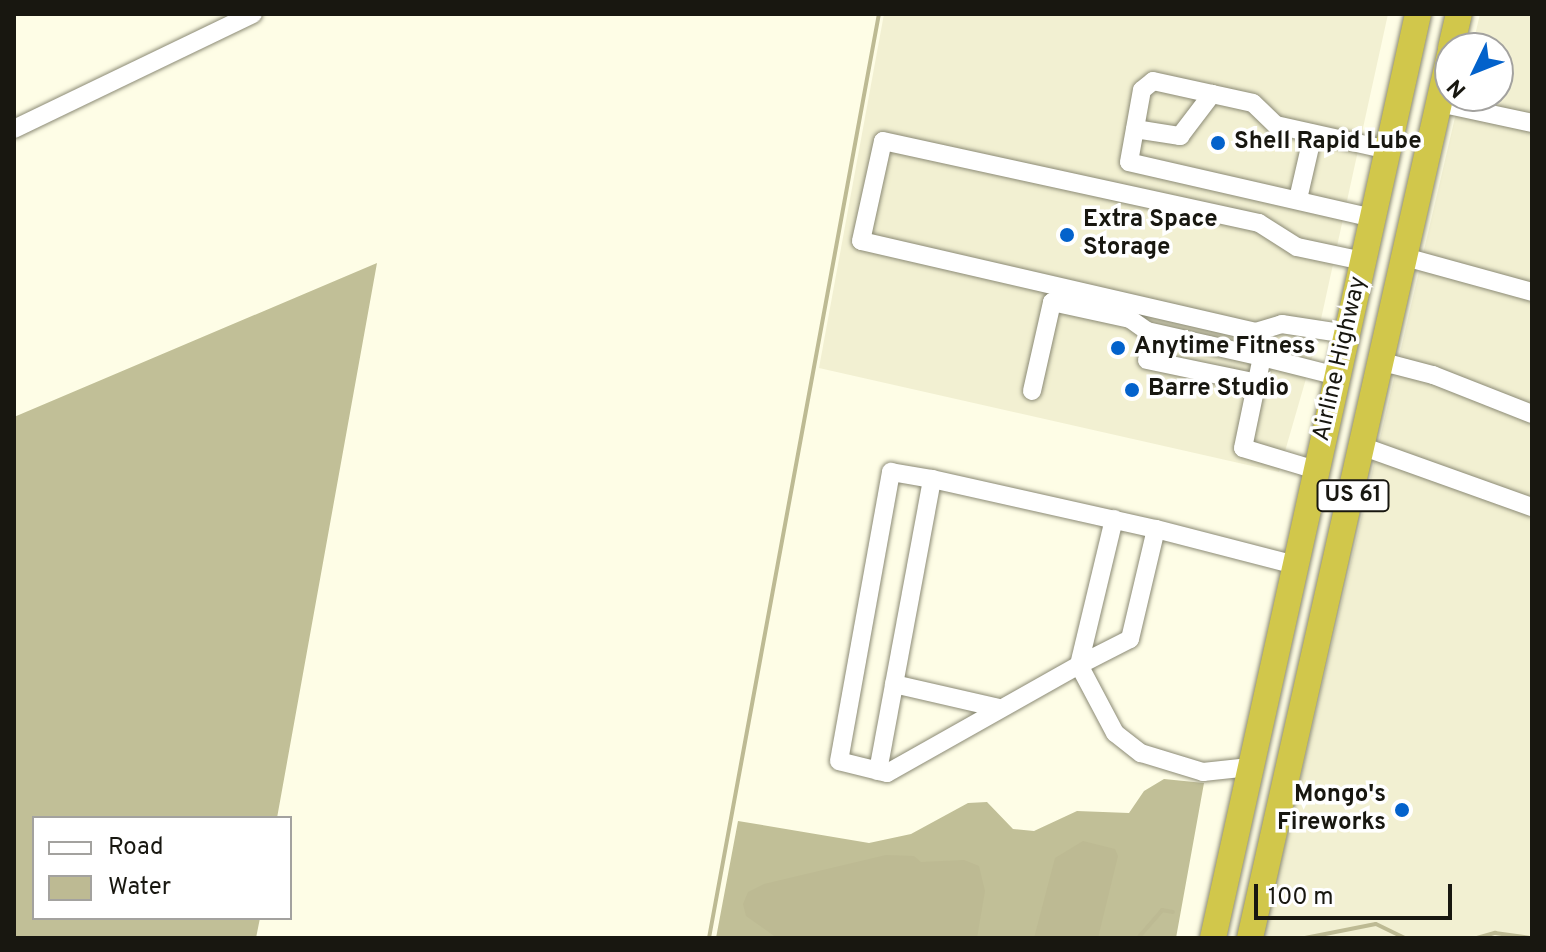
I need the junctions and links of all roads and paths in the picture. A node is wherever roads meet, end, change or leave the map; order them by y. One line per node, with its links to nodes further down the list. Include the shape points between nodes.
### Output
1 (253, 14): 7 (street)
2 (1418, 14): 10 (highway, Airline Highway / US 61)
3 (1212, 94): 8 (street, via 1180,136); 8 (street, via 1153,81 1142,90); 9 (street, via 1253,103 1276,125)
4 (1437, 112): 13 (highway, Airline Highway / US 61)
5 (1481, 112): 6 (street)
6 (1532, 123)
7 (14, 129)
8 (1135, 129): 11 (street, via 1129,162 1230,189 1253,188)
9 (1313, 134): 10 (street); 11 (street)
10 (1388, 150): 12 (highway, Airline Highway / US 61)
11 (1298, 199): 12 (street)
12 (1373, 218): 14 (highway, Airline Highway / US 61)
13 (1405, 257): 15 (street); 19 (highway, Airline Highway / US 61)
14 (1363, 261): 16 (highway, Airline Highway / US 61); 16 (street, via 1297,247 1259,223 883,141 861,241 1256,332 1282,324)
15 (1532, 292)
16 (1347, 334): 20 (highway, Airline Highway / US 61)
17 (1262, 357): 20 (street); 21 (street); 22 (street, via 1052,302)
18 (1147, 360): 21 (street)
19 (1383, 362): 23 (street, via 1433,375); 24 (highway, Airline Highway / US 61)
20 (1337, 376): 25 (highway, Airline Highway / US 61)
21 (1257, 383): 25 (street, via 1243,448)
22 (1032, 391)
23 (1532, 414)
24 (1364, 447): 27 (street); 36 (highway, Airline Highway / US 61)
25 (1316, 470): 30 (highway, Airline Highway / US 61)
26 (932, 479): 28 (street); 33 (street); 37 (street, via 891,472 839,761)
27 (1532, 507)
28 (1114, 519): 29 (street); 32 (street)
29 (1156, 529): 30 (street); 32 (street, via 1130,639)
30 (1295, 565): 31 (highway, Airline Highway / US 61)
31 (1286, 608): 35 (highway, Airline Highway / US 61); 36 (highway, via 1292,623 1269,757)
32 (1079, 665): 34 (street); 35 (street, via 1115,733 1141,753 1203,772)
33 (894, 684): 34 (street); 37 (street)
34 (999, 708): 37 (street, via 887,773)
35 (1250, 767): 38 (highway, via 1269,797 1251,890); 39 (highway, Airline Highway / US 61)
36 (1290, 770): 38 (highway, Airline Highway / US 61)
37 (878, 771)
38 (1258, 903): 40 (highway, Airline Highway / US 61)
39 (1213, 938)
40 (1250, 938)

